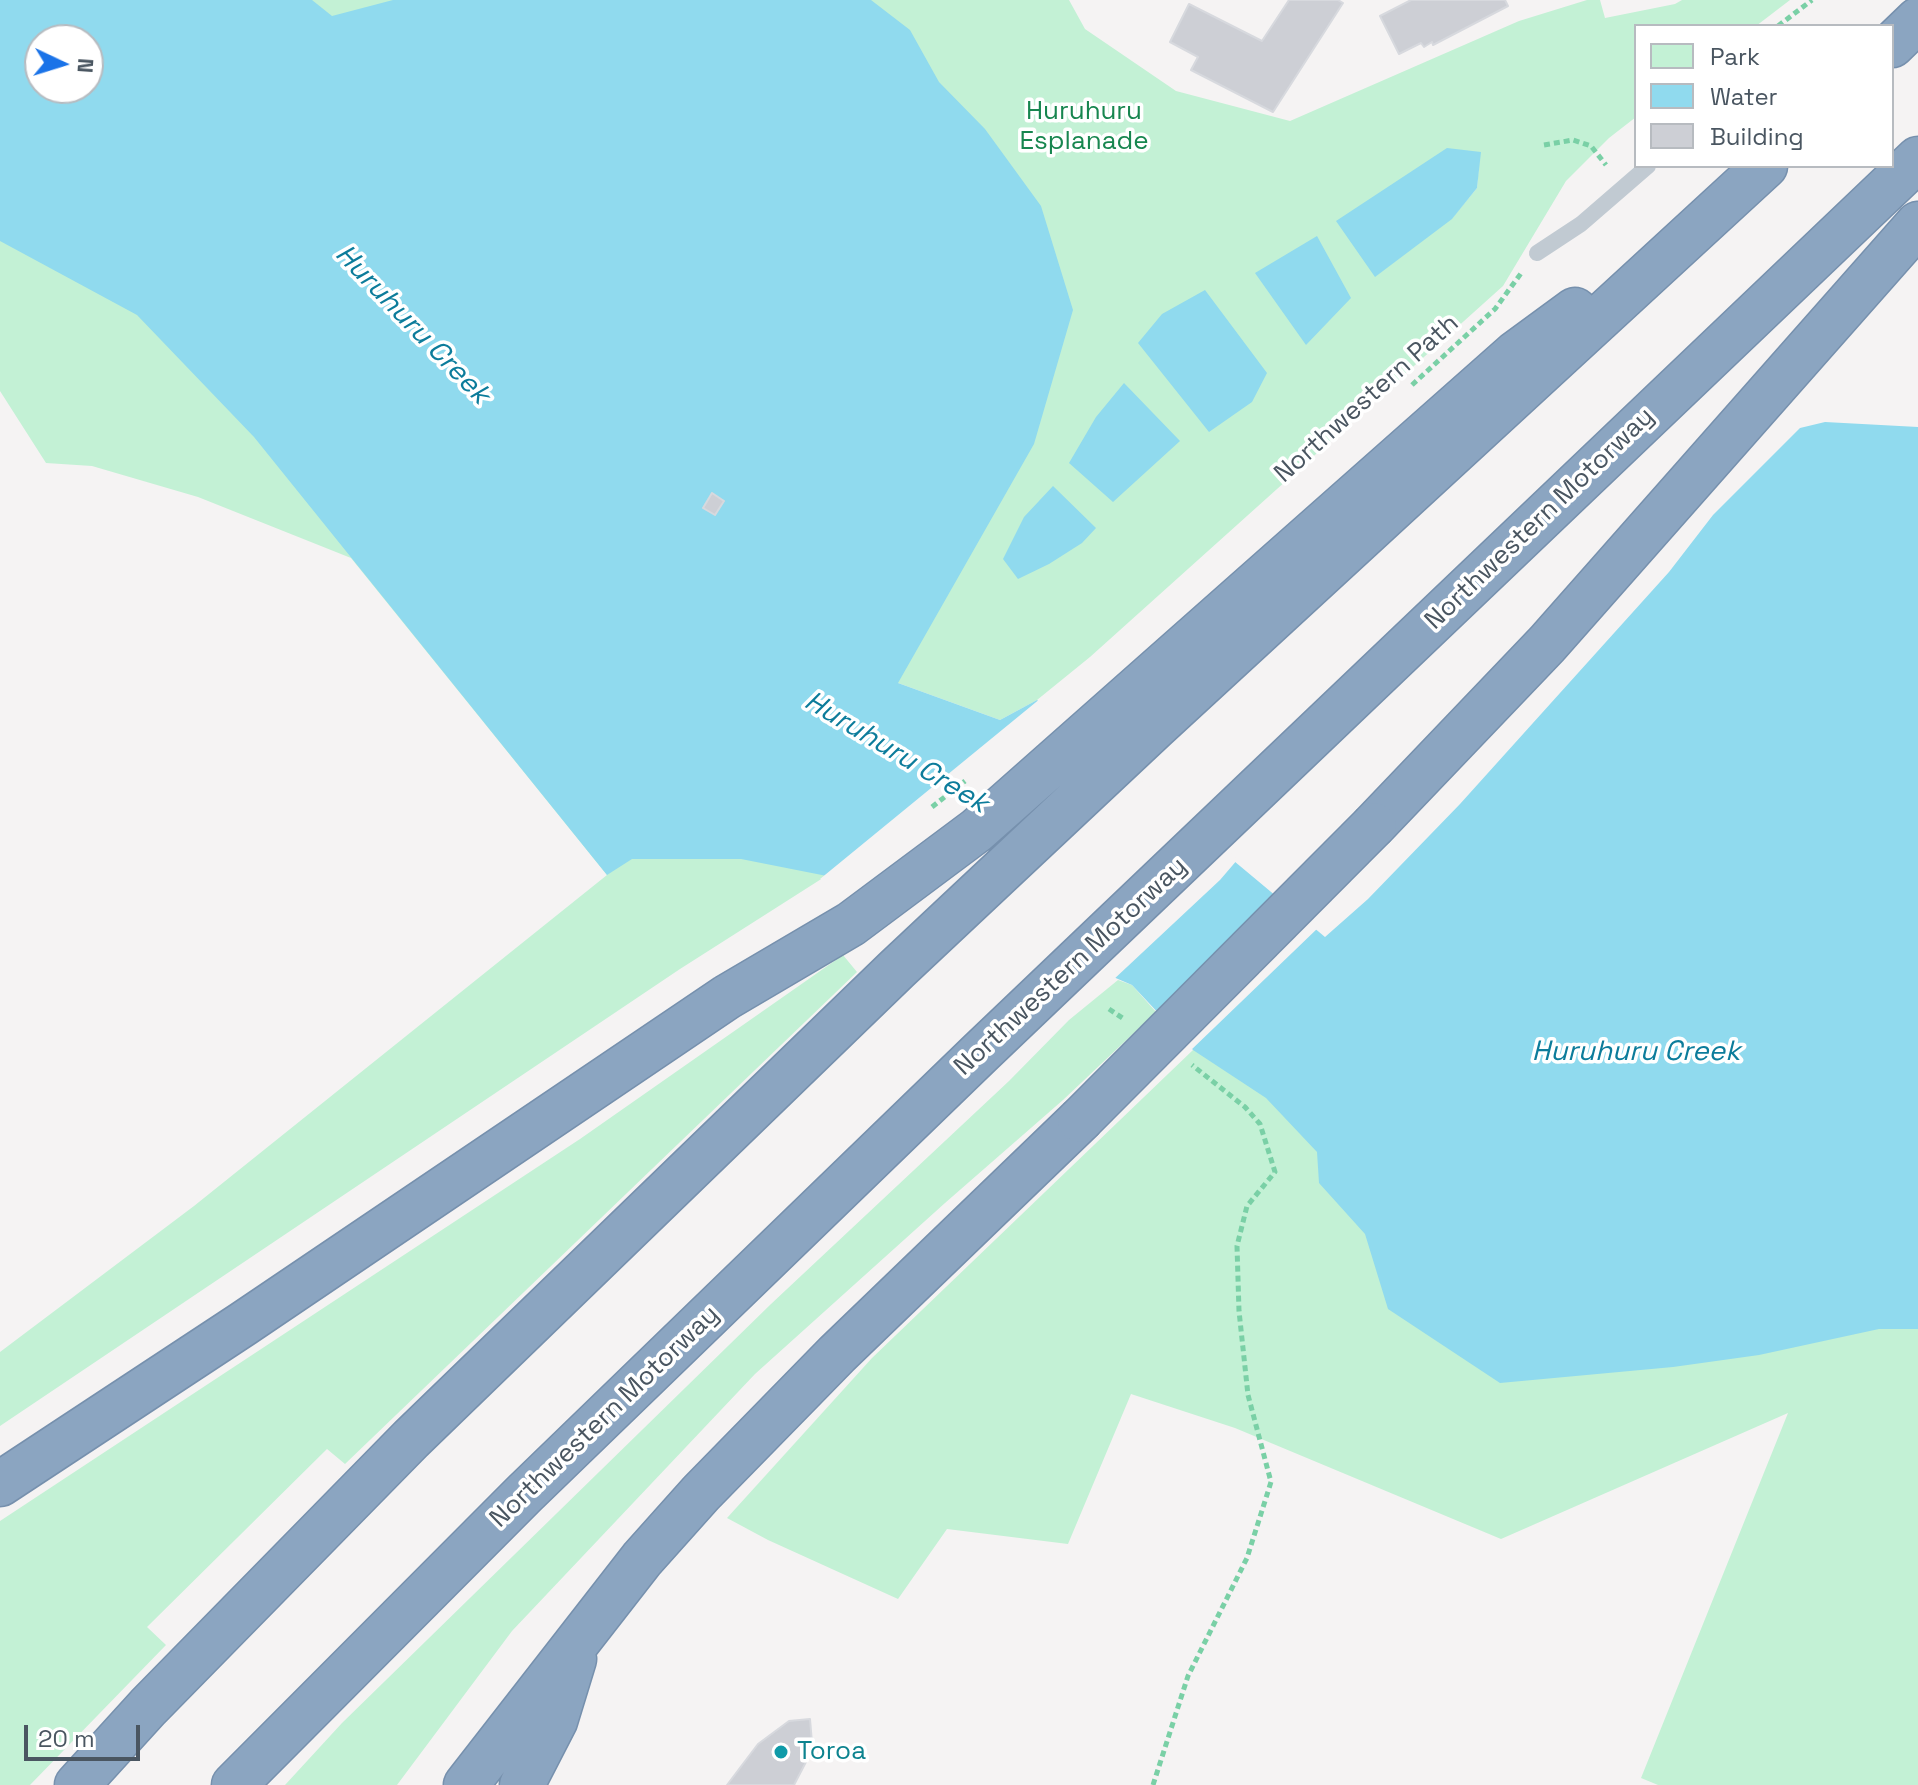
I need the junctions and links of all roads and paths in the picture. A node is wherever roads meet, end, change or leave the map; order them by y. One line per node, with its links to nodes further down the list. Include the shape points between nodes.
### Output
1 (1812, 0): 2 (path)
2 (1781, 24)
3 (1544, 145): 6 (path, via 1573,140 1591,146)
4 (1616, 156): 6 (path)
5 (1918, 159): 20 (highway, Northwestern Motorway, via 980,1053 535,1483)
6 (1606, 165): 9 (path)
7 (1646, 168): 11 (lane, via 1581,224)
8 (1763, 168): 13 (highway, via 1693,235)
9 (1598, 174)
10 (1918, 224): 18 (highway, bridge, via 1547,644 1080,1120 711,1482)
11 (1537, 253): 12 (path, Northwestern Path, via 1495,309)
12 (1402, 394)
13 (1141, 713): 17 (highway, via 851,924 727,997); 19 (highway, via 897,969 422,1428)
14 (1109, 1009): 15 (path)
15 (1135, 1026)
16 (1185, 1059): 23 (path, via 1260,1124 1275,1172 1247,1206 1237,1246 1248,1395 1271,1482 1247,1558 1188,1676)
17 (0, 1484)
18 (582, 1634): 21 (highway); 22 (highway, via 555,1721)
19 (77, 1785)
20 (234, 1785)
21 (466, 1785)
22 (522, 1785)
23 (1153, 1785)

